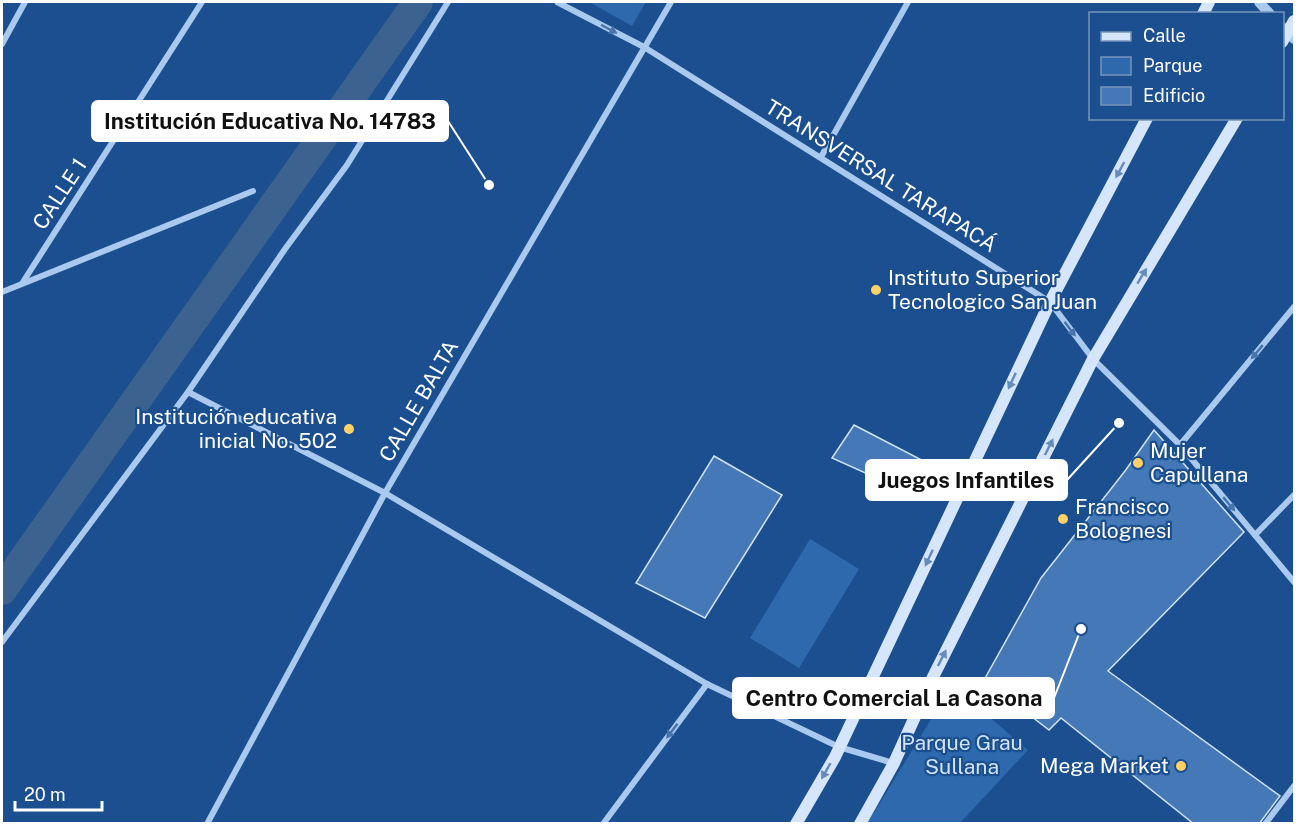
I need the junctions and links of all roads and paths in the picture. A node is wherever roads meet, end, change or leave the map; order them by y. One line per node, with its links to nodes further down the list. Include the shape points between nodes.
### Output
1 (25, 2): 9 (street)
2 (202, 2): 15 (street, CALLE 1)
3 (448, 2): 20 (street, via 347,165)
4 (557, 2): 10 (street, TRANSVERSAL TARAPACÁ, one-way to 10)
5 (671, 2): 10 (street, CALLE BALTA)
6 (908, 2): 13 (street)
7 (1294, 21): 8 (main road)
8 (1287, 35)
9 (2, 44)
10 (644, 47): 13 (street, TRANSVERSAL TARAPACÁ); 22 (street, CALLE BALTA)
11 (1146, 120): 17 (main road, one-way to 17)
12 (1236, 120): 19 (main road, one-way to 12)
13 (820, 158): 17 (street, TRANSVERSAL TARAPACÁ)
14 (253, 191): 15 (street)
15 (23, 282): 16 (street)
16 (2, 292)
17 (1050, 302): 19 (street, TRANSVERSAL TARAPACÁ, one-way to 19); 28 (main road, one-way to 28)
18 (1294, 307): 21 (street, one-way to 21)
19 (1093, 359): 21 (street, TRANSVERSAL TARAPACÁ); 29 (main road, one-way to 19, via 933,677)
20 (188, 392): 22 (street); 26 (street)
21 (1180, 445): 24 (street, TRANSVERSAL TARAPACÁ, one-way to 24)
22 (385, 493): 27 (street); 31 (street, CALLE BALTA)
23 (1294, 495): 24 (street)
24 (1255, 535): 25 (street, TRANSVERSAL TARAPACÁ)
25 (1294, 582)
26 (2, 642)
27 (707, 684): 28 (street); 32 (street, one-way to 32)
28 (839, 747): 29 (street); 33 (main road, one-way to 33)
29 (894, 763): 34 (main road)
30 (1294, 786): 35 (street)
31 (207, 824)
32 (603, 824)
33 (796, 824)
34 (860, 824)
35 (1265, 824)

